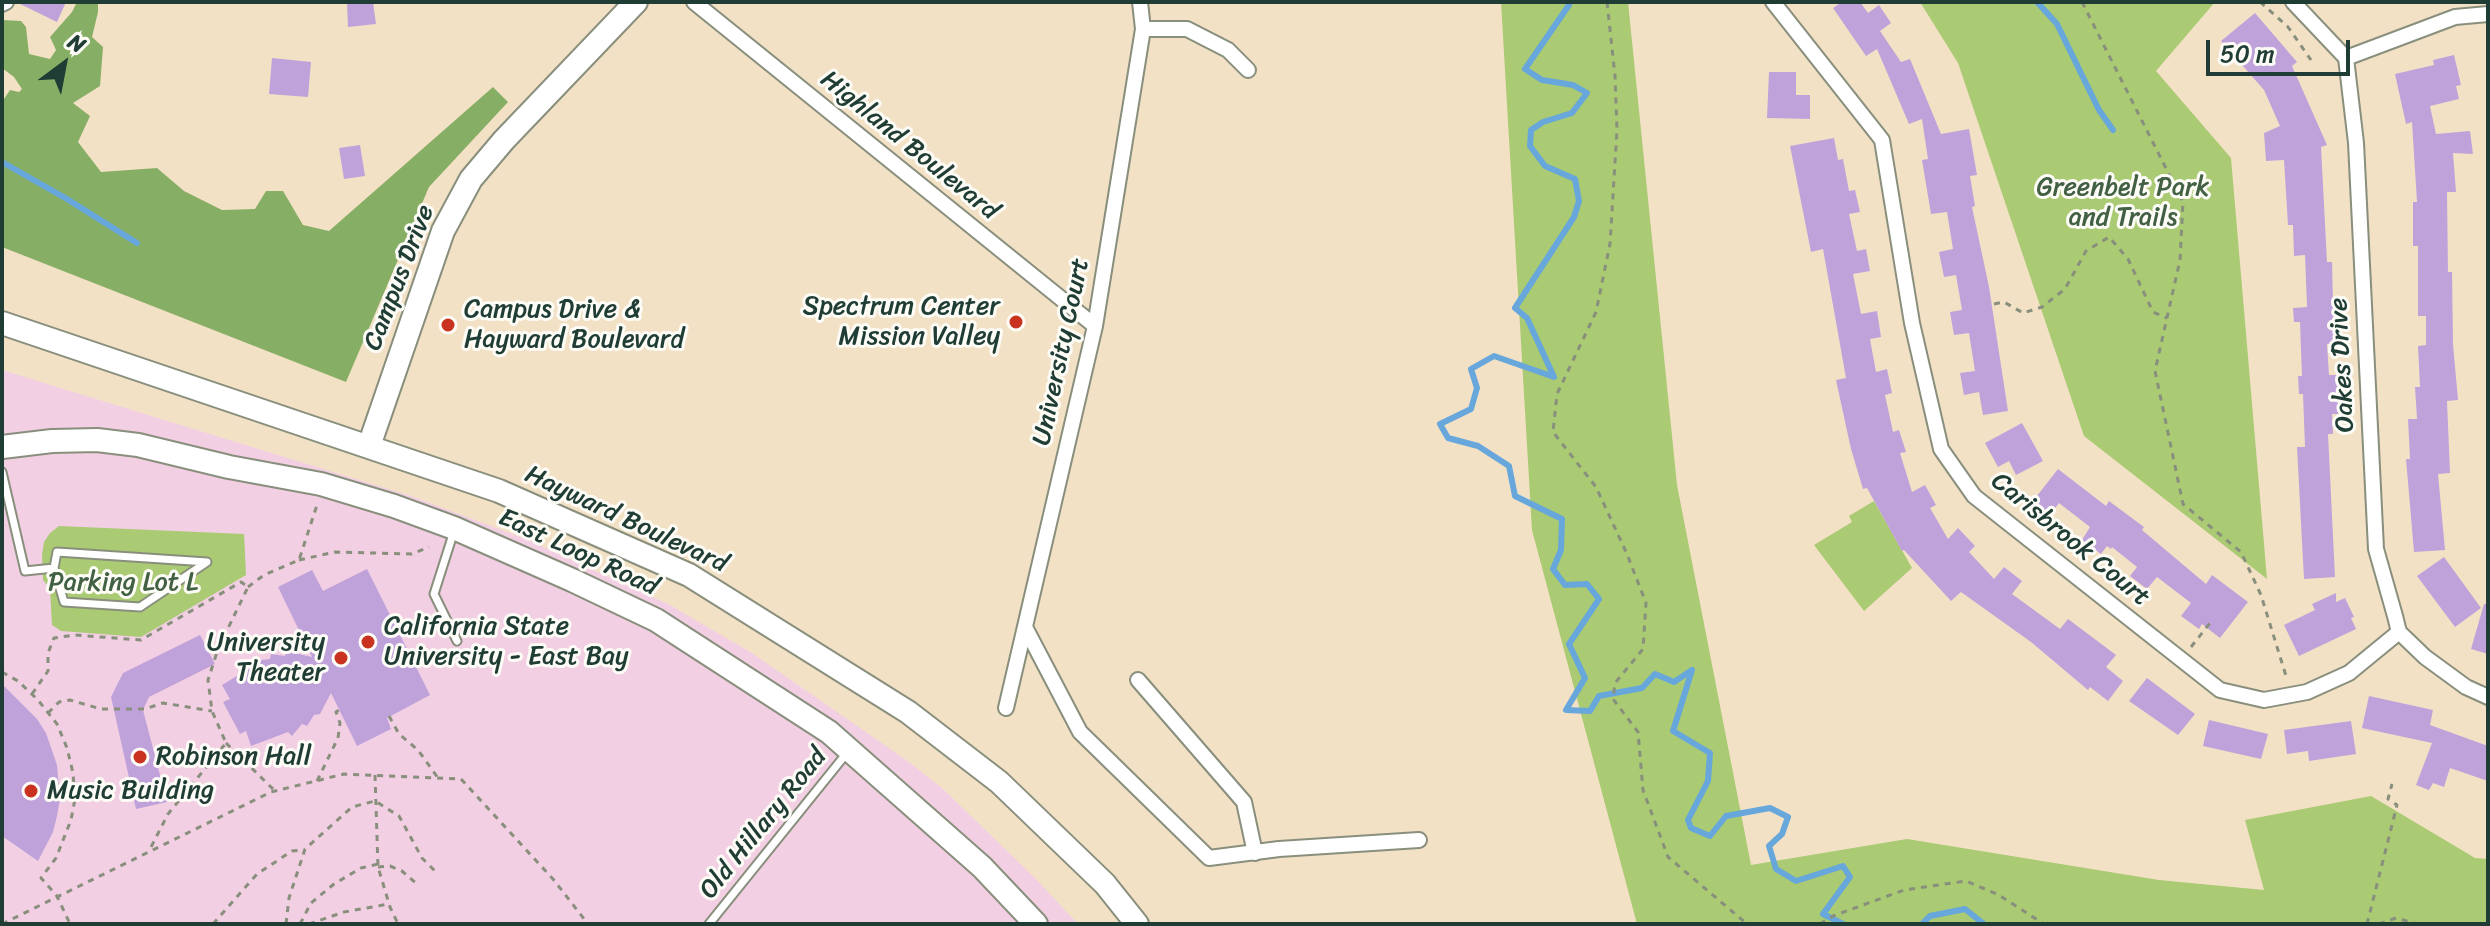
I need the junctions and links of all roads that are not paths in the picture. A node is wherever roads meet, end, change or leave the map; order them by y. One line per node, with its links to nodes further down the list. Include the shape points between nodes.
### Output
1 (636, 2): 12 (street, Campus Drive, via 471,179 443,231)
2 (694, 2): 11 (street, Highland Boulevard)
3 (1140, 2): 7 (street, University Court)
4 (1773, 2): 18 (street, Carisbrook Court, via 1882,140 1912,323 1941,449 1974,496 2220,690 2264,700 2307,692 2349,673)
5 (2293, 2): 8 (street)
6 (2488, 14): 8 (street, via 2455,17)
7 (1143, 29): 9 (street, via 1187,29 1228,50); 11 (street, University Court)
8 (2346, 58): 18 (street, Oakes Drive, via 2356,143 2376,549)
9 (1248, 70)
10 (2, 323): 12 (street, Hayward Boulevard)
11 (1095, 326): 17 (street, University Court)
12 (369, 446): 28 (street, Hayward Boulevard, via 499,491 715,591 908,712 999,782 1105,884)
13 (2, 447): 15 (street, East Loop Road, via 82,440 138,445 321,484)
14 (2, 472): 16 (lane, via 25,571)
15 (454, 528): 19 (lane, via 434,594); 23 (street, East Loop Road, via 656,620)
16 (54, 568): 16 (lane, via 57,552 207,562 140,607 64,602)
17 (1026, 629): 22 (street, University Court); 25 (street, via 1080,732 1209,858)
18 (2399, 632): 21 (street, via 2435,665)
19 (457, 641)
20 (1138, 680): 25 (street, via 1244,802)
21 (2488, 697)
22 (1006, 708)
23 (850, 749): 26 (lane, Old Hillary Road); 27 (street, East Loop Road, via 982,867)
24 (1419, 840): 25 (street)
25 (1255, 853)
26 (709, 924)
27 (1036, 924)
28 (1137, 924)

